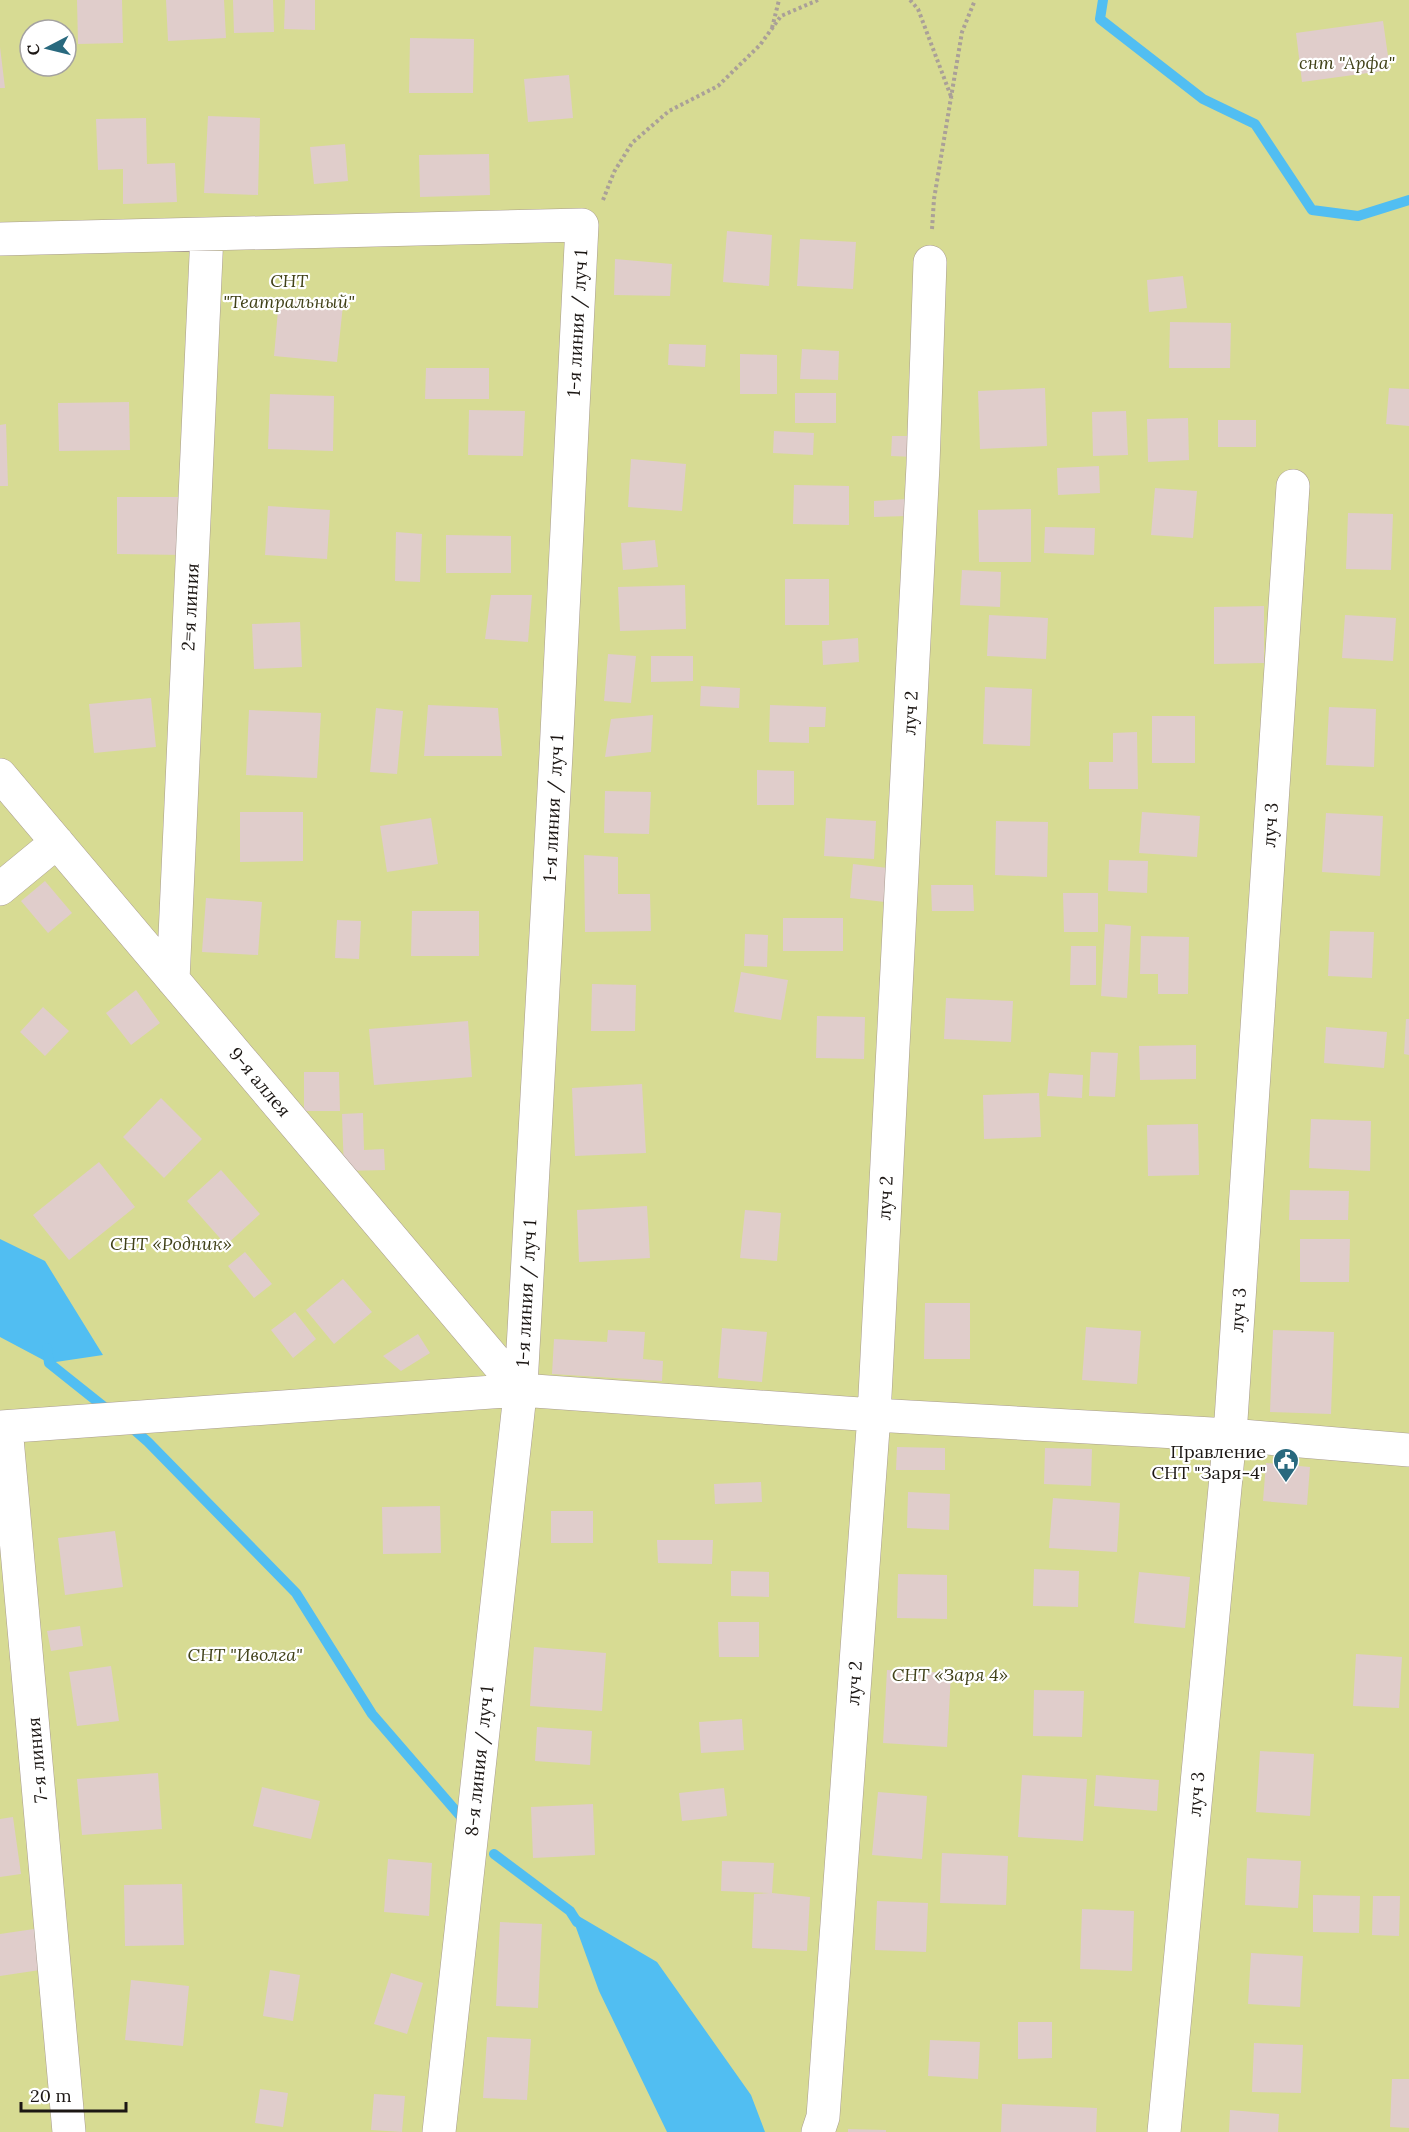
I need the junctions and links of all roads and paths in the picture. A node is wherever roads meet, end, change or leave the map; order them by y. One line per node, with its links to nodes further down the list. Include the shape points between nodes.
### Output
1 (779, 0): 5 (path)
2 (818, 0): 5 (path, via 781,16)
3 (910, 0): 6 (path, via 918,9)
4 (975, 0): 6 (path, via 962,32)
5 (771, 31): 7 (path, via 718,86 669,111 632,143 614,172 595,223)
6 (952, 100): 10 (path, via 934,199)
7 (582, 228): 8 (street); 16 (street, 1-я линия / луч 1)
8 (207, 234): 9 (street); 15 (street, 2=я линия)
9 (0, 239)
10 (930, 262): 17 (street, луч 2)
11 (1293, 486): 19 (street, луч 3)
12 (0, 775): 13 (street, 9-я аллея)
13 (57, 842): 14 (street); 15 (street, 9-я аллея)
14 (0, 889)
15 (173, 980): 16 (street, 9-я аллея)
16 (520, 1390): 17 (street); 18 (street); 22 (street, 8-я линия / луч 1)
17 (874, 1415): 19 (street); 23 (street, луч 2, via 823,2116)
18 (3, 1427): 21 (street, 7-я линия)
19 (1230, 1435): 20 (street); 24 (street, луч 3)
20 (1409, 1450)
21 (69, 2132)
22 (439, 2132)
23 (818, 2132)
24 (1164, 2132)

